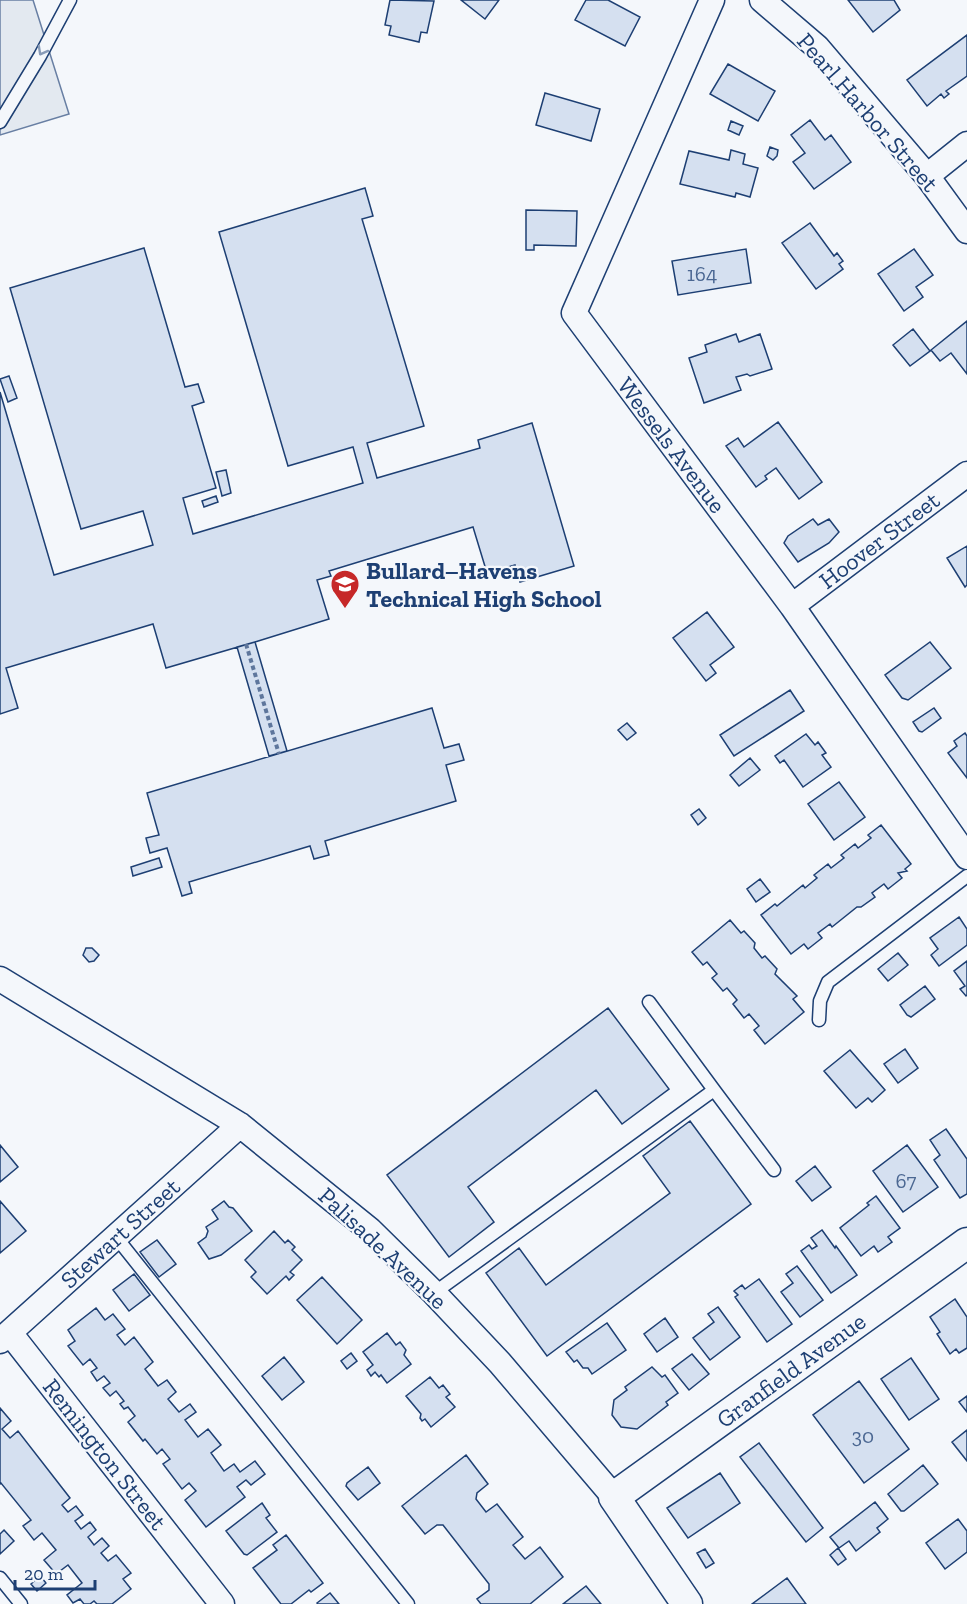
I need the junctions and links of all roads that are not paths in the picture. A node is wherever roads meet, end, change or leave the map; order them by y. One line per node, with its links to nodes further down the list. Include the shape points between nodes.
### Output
1 (70, 0): 4 (lane, one-way to 4)
2 (712, 0): 9 (street, Wessels Avenue, via 574,313)
3 (762, 0): 6 (street, Pearl Harbor Street, via 817,46)
4 (0, 122)
5 (967, 144): 6 (street)
6 (927, 176): 7 (street, Pearl Harbor Street)
7 (967, 231)
8 (967, 474): 9 (street, Hoover Street)
9 (792, 606): 10 (street, Wessels Avenue)
10 (967, 857)
11 (967, 876): 14 (lane, via 828,982 820,1001)
12 (0, 979): 16 (street, Palisade Avenue)
13 (649, 1002): 15 (lane)
14 (819, 1020)
15 (714, 1090): 17 (lane); 20 (lane)
16 (240, 1125): 18 (street, Stewart Street); 20 (street, Palisade Avenue, via 369,1230)
17 (774, 1170)
18 (116, 1237): 21 (street, Stewart Street); 26 (lane)
19 (967, 1243): 22 (street, Granfield Avenue)
20 (434, 1293): 22 (street, Palisade Avenue, via 500,1363)
21 (5, 1337): 25 (street, Remington Street)
22 (614, 1497): 27 (street, Palisade Avenue)
23 (0, 1578): 24 (lane)
24 (21, 1604)
25 (222, 1604)
26 (408, 1604)
27 (687, 1604)

